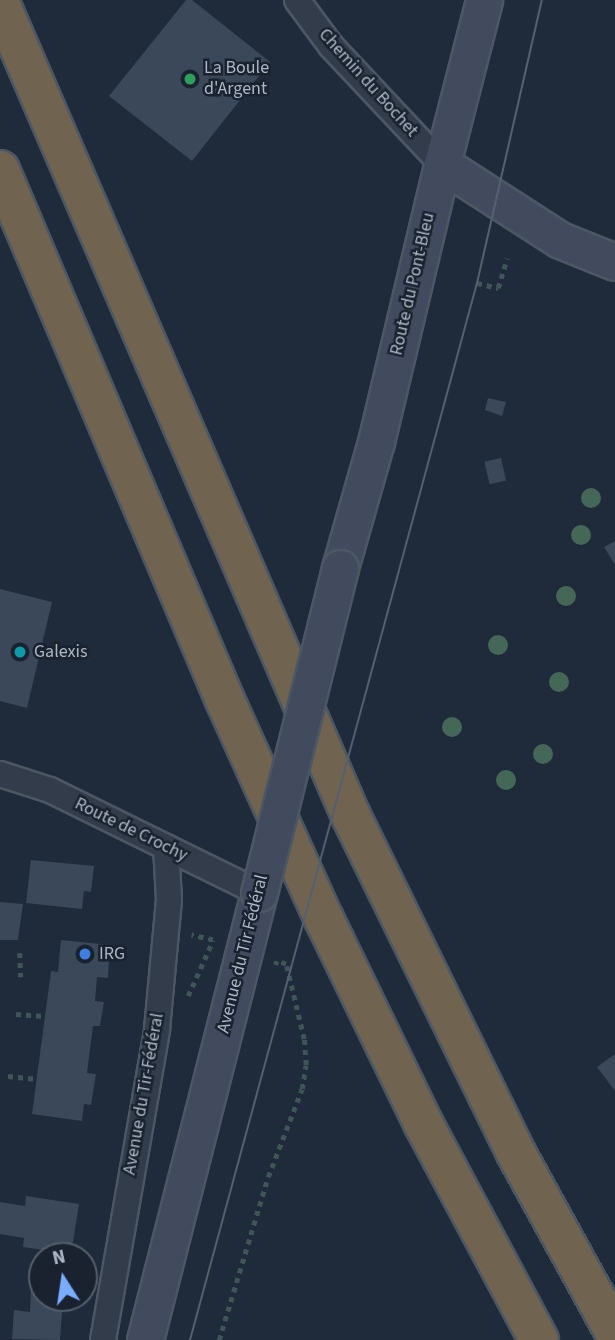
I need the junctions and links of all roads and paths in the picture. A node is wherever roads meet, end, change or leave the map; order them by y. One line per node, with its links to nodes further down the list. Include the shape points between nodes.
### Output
1 (296, 0): 4 (street, Chemin du Bochet, via 331,46)
2 (484, 0): 4 (main road, Route du Pont-Bleu)
3 (0, 3): 22 (highway, via 351,816 516,1153)
4 (442, 164): 8 (main road, via 560,240); 11 (main road, Route du Pont-Bleu, via 376,442)
5 (0, 170): 10 (highway)
6 (0, 185): 10 (highway)
7 (507, 258): 9 (path, via 498,288)
8 (615, 262)
9 (477, 283)
10 (49, 288): 26 (highway, via 324,919 423,1123)
11 (340, 568): 14 (main road, Avenue du Tir Fédéral, bridge)
12 (0, 775): 13 (street, Route de Crochy, via 50,790)
13 (166, 846): 14 (street, Route de Crochy); 23 (street, Avenue du Tir-Fédéral, via 169,899 158,1029)
14 (259, 892): 24 (main road, Avenue du Tir Fédéral)
15 (20, 953): 17 (path)
16 (277, 961): 25 (path, via 286,964 306,1065 302,1090 268,1177)
17 (21, 977)
18 (16, 1014): 19 (path)
19 (45, 1016)
20 (8, 1076): 21 (path)
21 (37, 1079)
22 (615, 1333)
23 (103, 1340)
24 (145, 1340)
25 (219, 1340)
26 (539, 1340)

